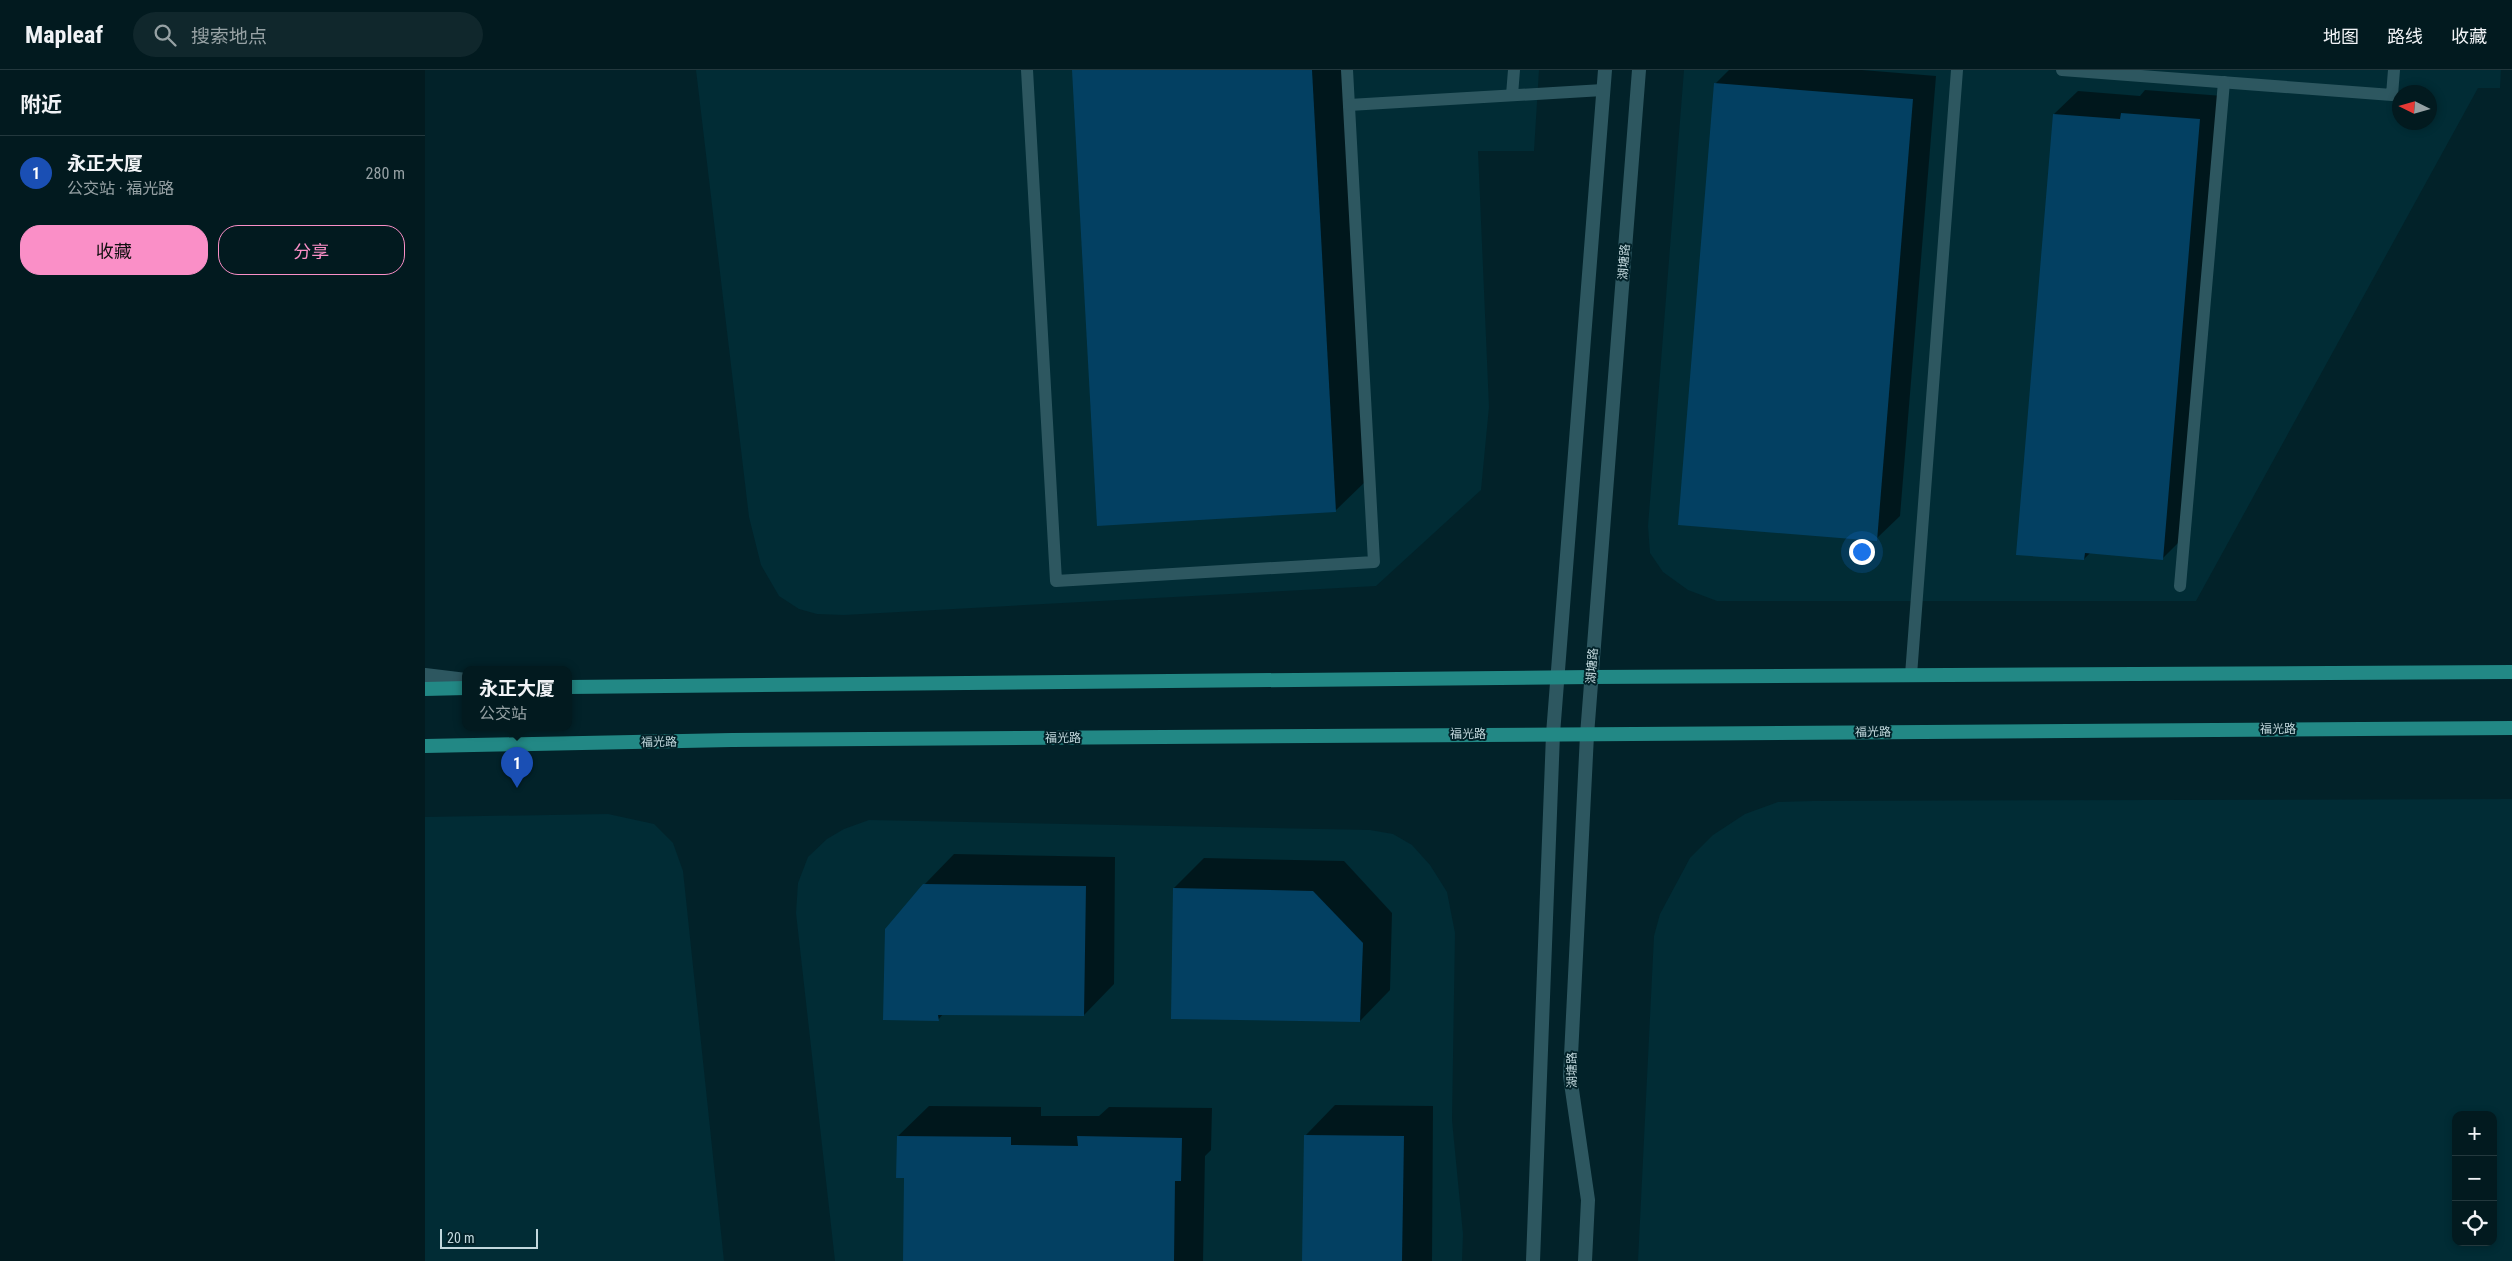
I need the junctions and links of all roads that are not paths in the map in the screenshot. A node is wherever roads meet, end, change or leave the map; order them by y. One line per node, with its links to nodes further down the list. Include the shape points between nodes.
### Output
1 (1027, 70): 12 (lane, via 1056,580 1373,562)
2 (1347, 70): 12 (lane)
3 (1514, 70): 11 (lane)
4 (1605, 70): 10 (main road)
5 (1639, 70): 17 (main road, 湖塘路)
6 (1957, 70): 16 (lane)
7 (2062, 70): 9 (lane)
8 (2394, 70): 9 (lane, via 2392,95)
9 (2224, 82): 13 (lane)
10 (1603, 90): 11 (lane); 18 (main road)
11 (1512, 95): 12 (lane)
12 (1349, 105)
13 (2180, 586)
14 (2512, 672): 16 (main road)
15 (425, 675): 19 (main road)
16 (1911, 675): 17 (main road)
17 (1591, 677): 18 (main road); 25 (main road, 湖塘路)
18 (1557, 678): 20 (main road); 24 (main road)
19 (462, 680)
20 (572, 687)
21 (462, 688): 22 (main road)
22 (425, 689)
23 (2512, 728): 25 (main road, 福光路)
24 (1553, 734): 25 (main road, 福光路); 26 (main road, 福光路, via 732,740); 27 (main road)
25 (1587, 735): 28 (main road, 湖塘路, via 1570,1076 1588,1200)
26 (425, 746)
27 (1533, 1261)
28 (1585, 1261)

